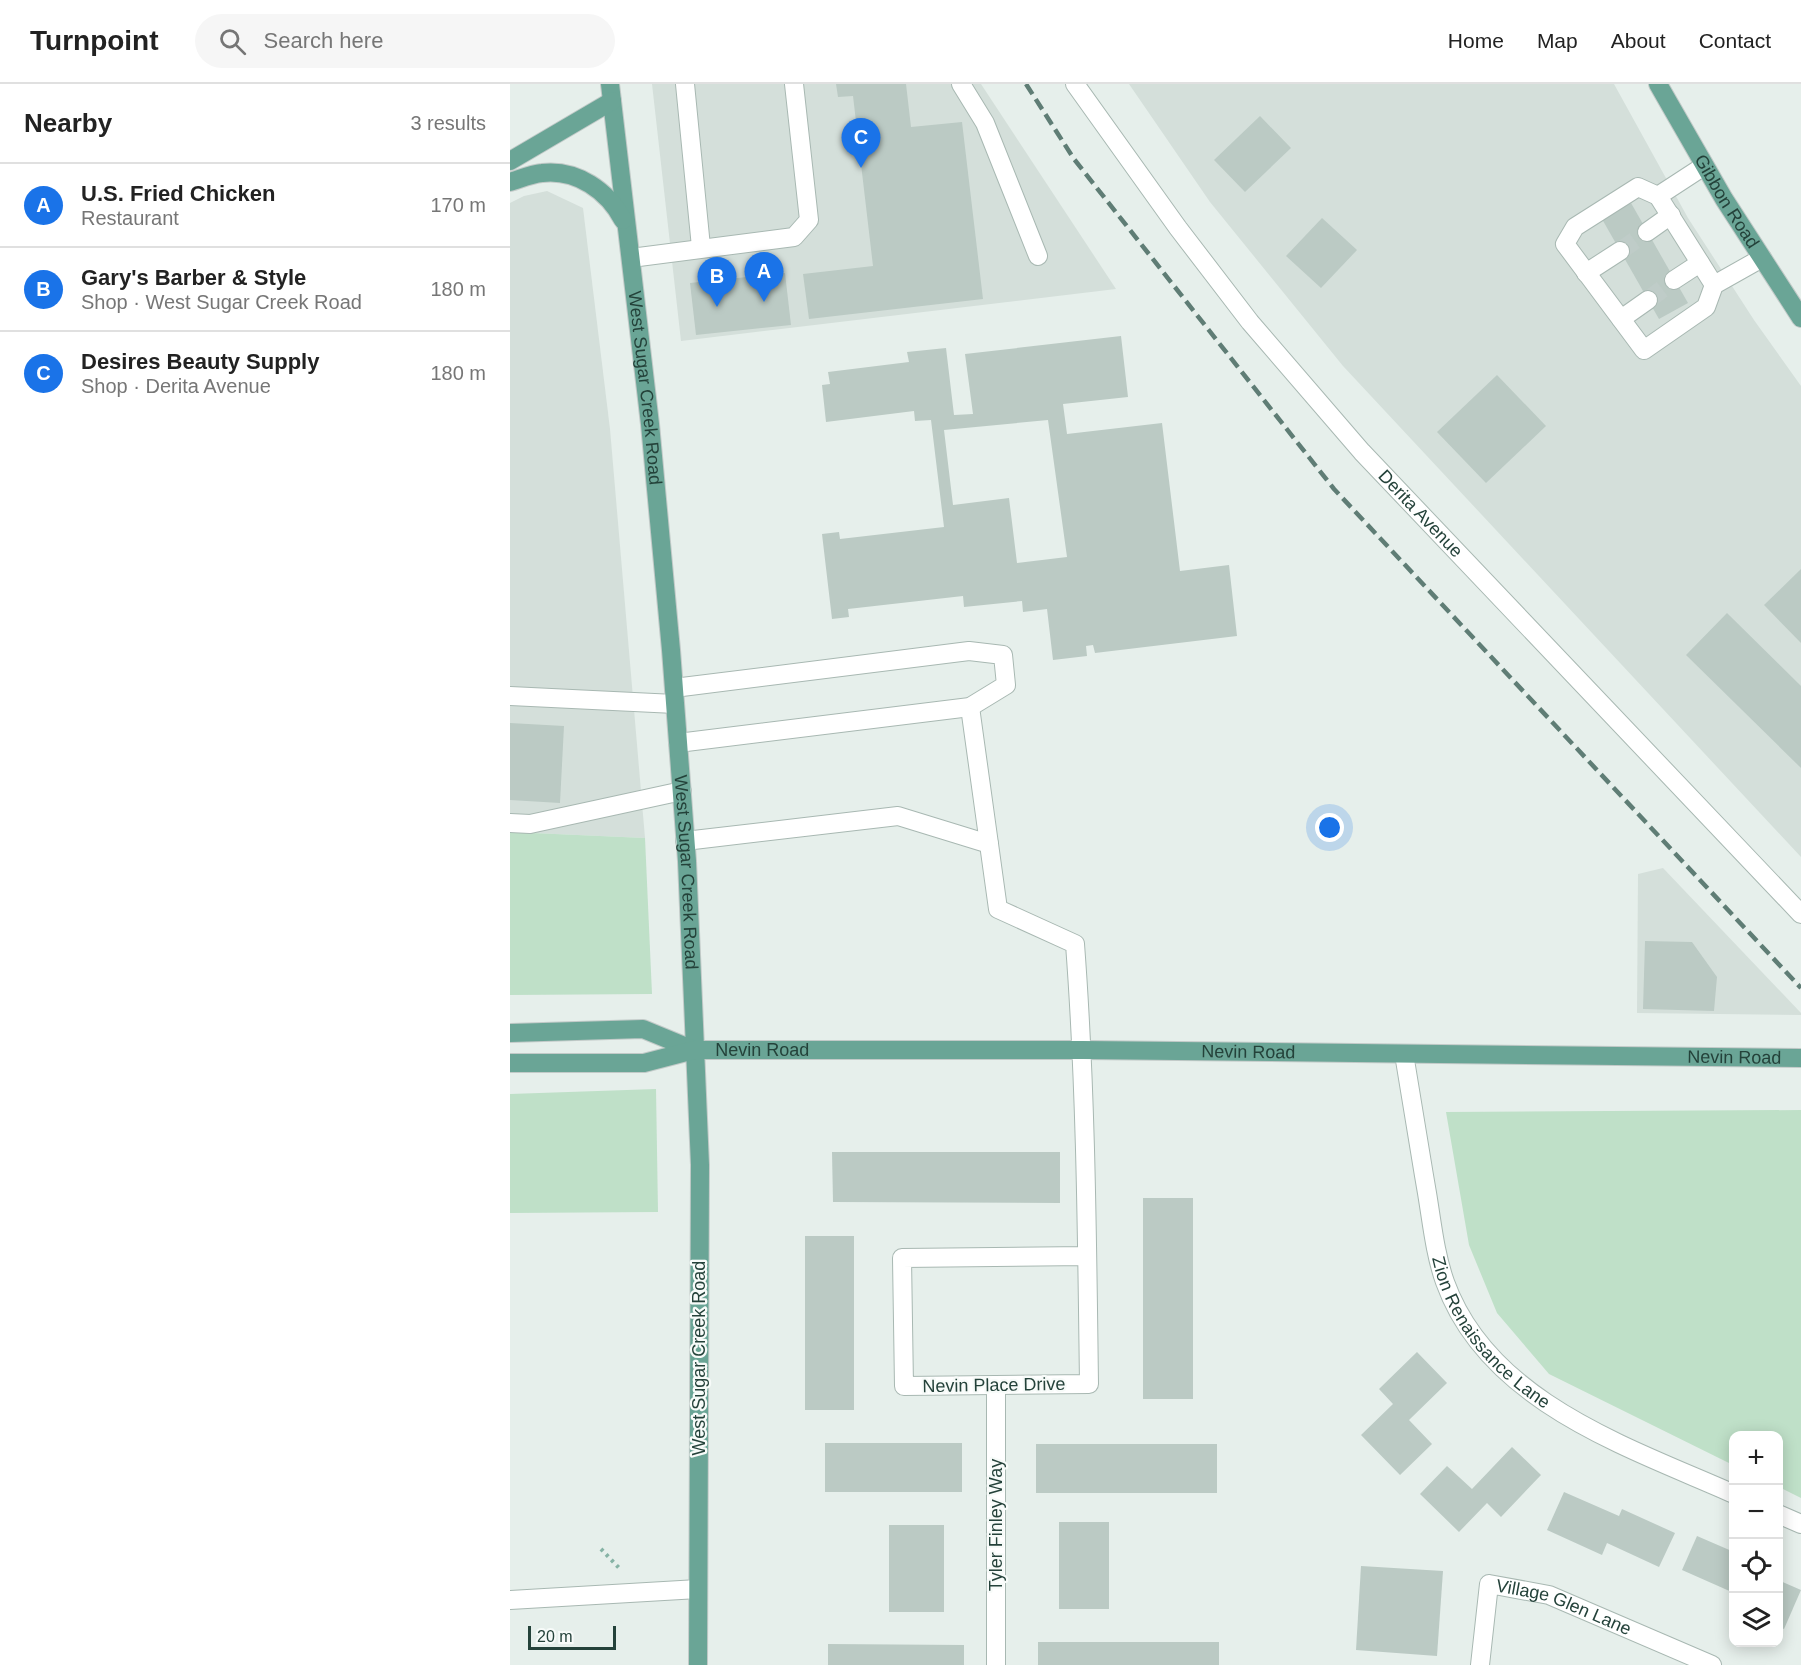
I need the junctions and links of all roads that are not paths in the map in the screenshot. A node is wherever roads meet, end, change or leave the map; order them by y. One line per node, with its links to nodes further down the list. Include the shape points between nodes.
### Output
1 (685, 84): 14 (street)
2 (794, 84): 14 (street, via 809,220 794,237)
3 (961, 84): 16 (street, via 985,123)
4 (1075, 84): 34 (street, Derita Avenue, via 1250,322 1362,452)
5 (1658, 84): 8 (main road, Gibbon Road)
6 (611, 92): 7 (main road); 12 (main road, West Sugar Creek Road)
7 (510, 161)
8 (1704, 166): 10 (street); 18 (main road, Gibbon Road)
9 (510, 182): 12 (main road, via 541,173 562,173 588,182 613,201)
10 (1658, 196): 11 (street); 20 (street, via 1638,187 1575,227 1565,244)
11 (1671, 215): 13 (street); 19 (street)
12 (628, 230): 17 (main road, West Sugar Creek Road)
13 (1647, 232)
14 (701, 247): 17 (street)
15 (1620, 250): 20 (street)
16 (1038, 256)
17 (631, 258): 27 (main road, West Sugar Creek Road)
18 (1762, 258): 22 (street); 24 (main road, Gibbon Road)
19 (1700, 262): 21 (street); 22 (street)
20 (1586, 273): 25 (street)
21 (1674, 280)
22 (1714, 285): 25 (street, via 1706,307 1644,350)
23 (1648, 300): 25 (street)
24 (1801, 318)
25 (1621, 319)
26 (510, 696): 27 (street)
27 (675, 696): 28 (street, via 969,651 1003,655 1006,685); 29 (main road, West Sugar Creek Road)
28 (969, 707): 29 (street); 33 (street)
29 (678, 743): 30 (main road, West Sugar Creek Road)
30 (682, 791): 31 (street, via 530,824); 32 (main road, West Sugar Creek Road)
31 (510, 823)
32 (685, 841): 33 (street, via 898,816); 36 (main road, West Sugar Creek Road)
33 (989, 844): 37 (street, Nevin Place Drive, via 998,909 1075,944)
34 (1801, 914)
35 (510, 1033): 36 (main road, Nevin Road, via 643,1029)
36 (694, 1050): 37 (main road, Nevin Road); 40 (main road, Nevin Road, via 644,1063); 46 (main road, West Sugar Creek Road, via 700,1165)
37 (1083, 1050): 38 (main road, Nevin Road); 41 (street, Nevin Place Drive)
38 (1404, 1054): 39 (main road, Nevin Road); 43 (street, Zion Renaissance Lane, via 1436,1247 1445,1283 1468,1325 1516,1382 1549,1406)
39 (1801, 1058)
40 (510, 1063)
41 (1087, 1256): 42 (street, Nevin Place Drive, via 1089,1383); 42 (street, Nevin Place Drive, via 902,1258 904,1386)
42 (996, 1385): 49 (street, Tyler Finley Way)
43 (1729, 1492)
44 (1783, 1516): 45 (street)
45 (1801, 1524)
46 (698, 1589): 47 (street); 48 (main road, West Sugar Creek Road)
47 (510, 1600)
48 (698, 1665)
49 (996, 1665)
50 (1480, 1665): 51 (street, Village Glen Lane, via 1489,1584 1549,1595)
51 (1712, 1665)

